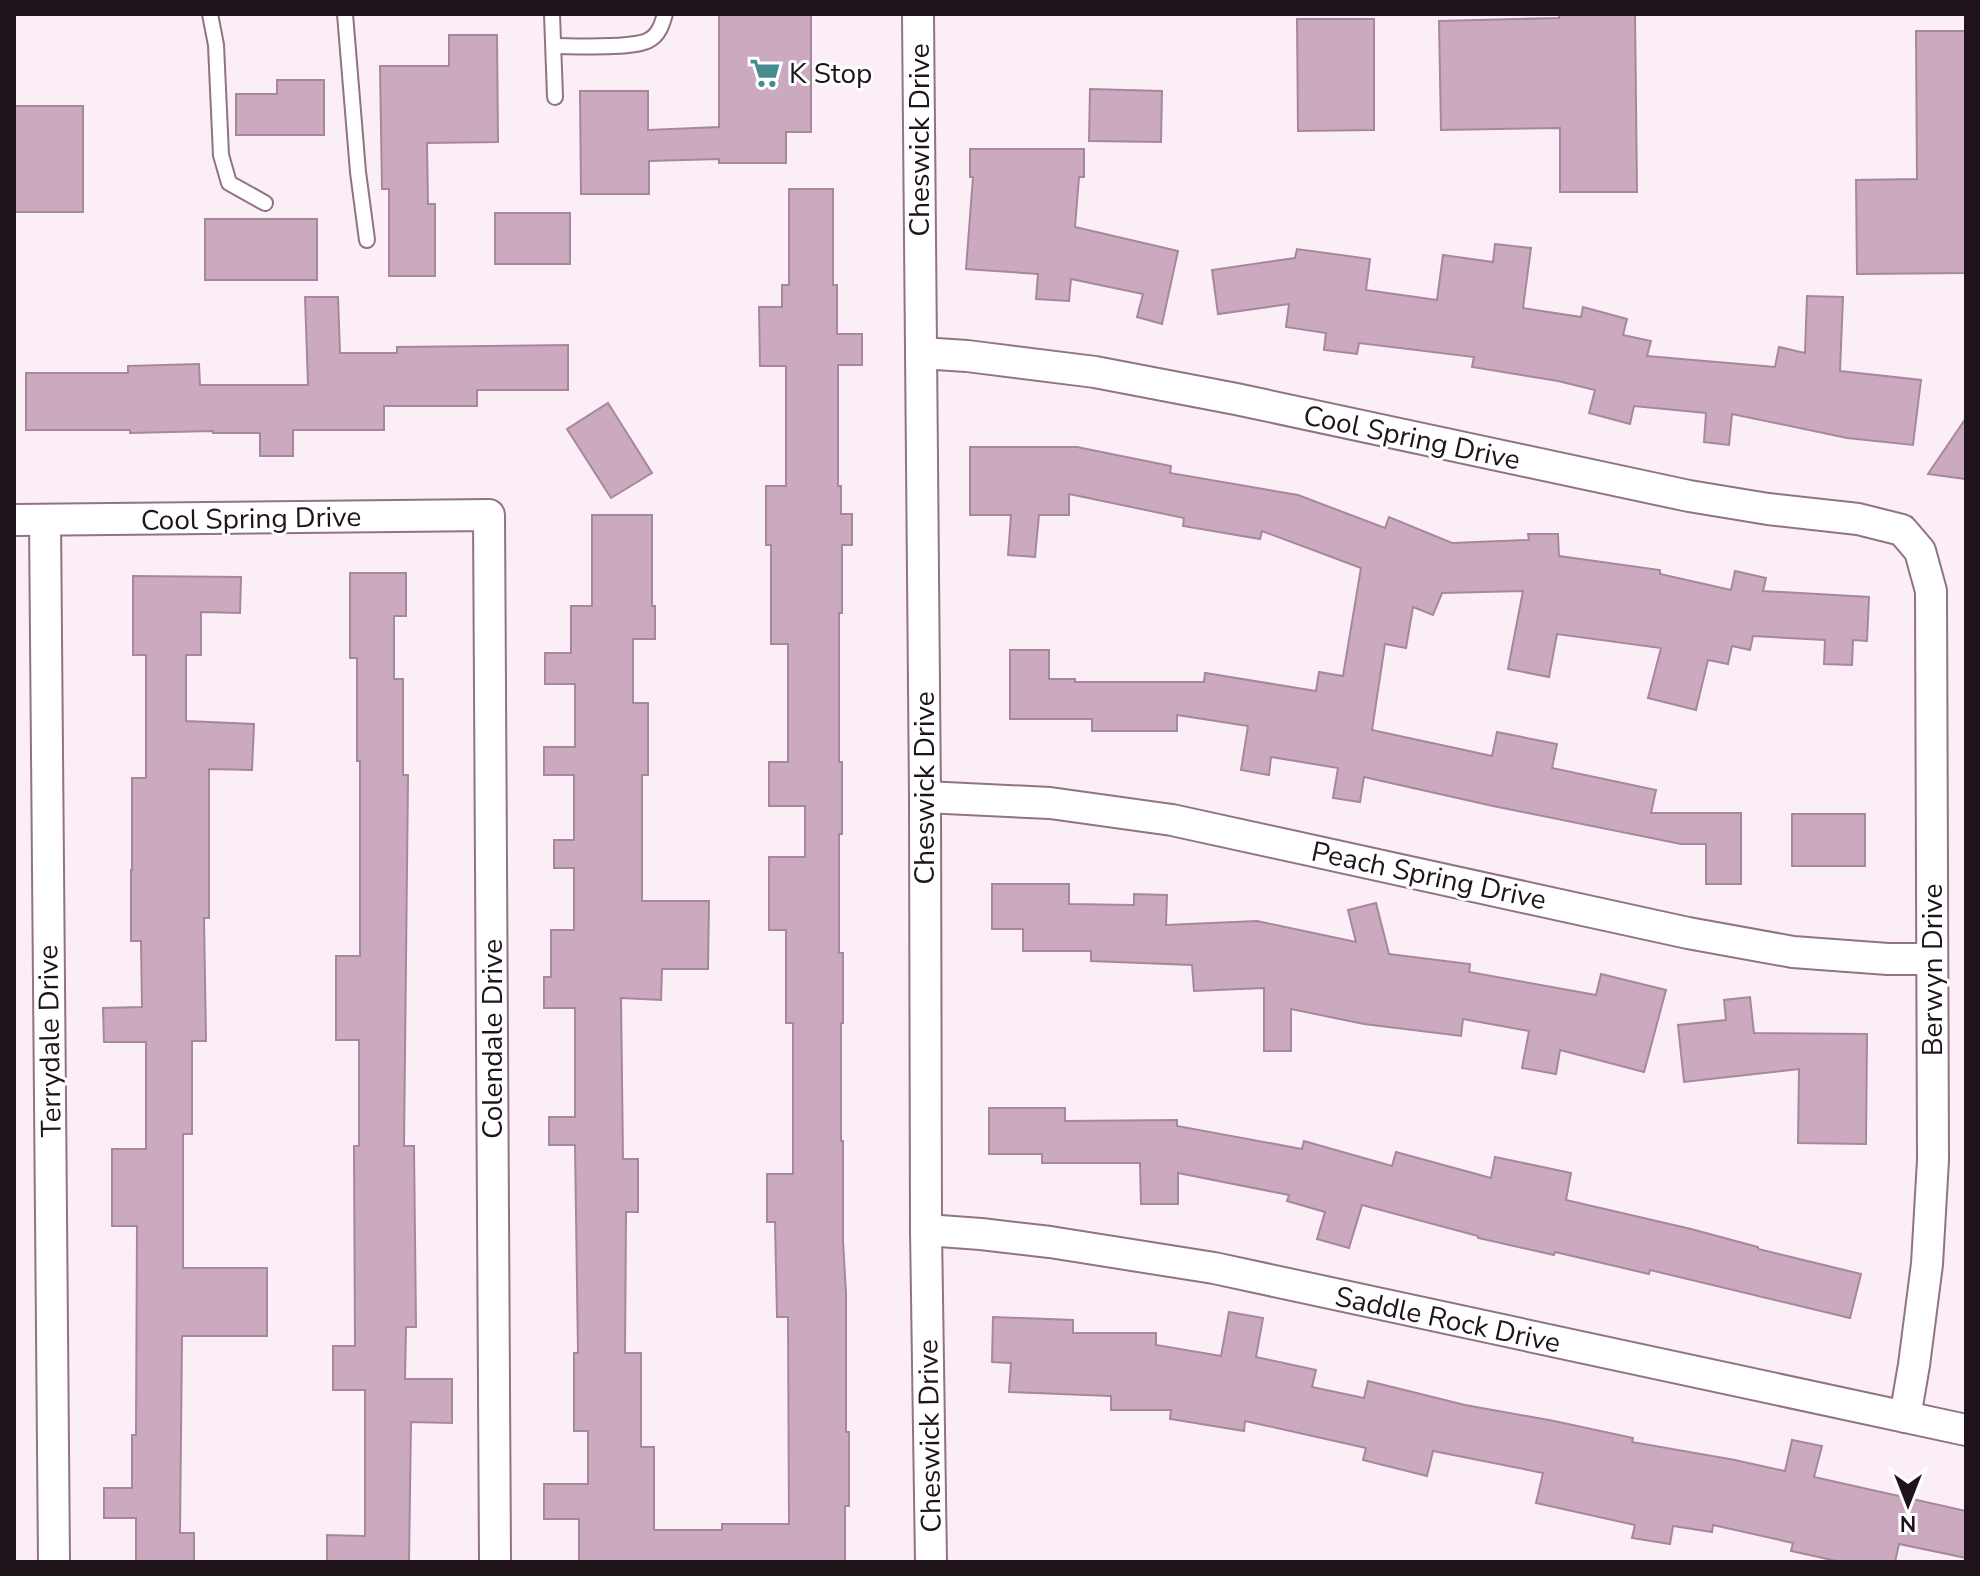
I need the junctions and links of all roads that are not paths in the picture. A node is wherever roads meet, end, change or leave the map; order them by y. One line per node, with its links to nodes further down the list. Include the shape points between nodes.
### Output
1 (210, 14): 8 (lane, via 221,155 229,183)
2 (345, 14): 9 (lane)
3 (552, 14): 6 (lane)
4 (665, 14): 6 (lane, via 651,40 637,45)
5 (918, 14): 10 (street, Cheswick Drive)
6 (554, 46): 7 (lane)
7 (555, 97)
8 (265, 203)
9 (367, 240)
10 (921, 353): 14 (street, Cool Spring Drive, via 1095,372 1689,496); 15 (street, Cheswick Drive)
11 (489, 515): 13 (street, Cool Spring Drive); 21 (street, Colendale Drive)
12 (14, 520): 13 (street, Cool Spring Drive)
13 (45, 520): 20 (street, Terrydale Drive)
14 (1902, 530): 16 (street, Berwyn Drive, via 1920,551 1931,591)
15 (925, 797): 16 (street, Peach Spring Drive, via 1050,803 1172,820 1688,933 1793,952); 17 (street, Cheswick Drive)
16 (1932, 959): 18 (street, Berwyn Drive, via 1933,1160 1927,1264)
17 (926, 1230): 18 (street, Saddle Rock Drive, via 1050,1242 1214,1268); 22 (street, Cheswick Drive)
18 (1905, 1417): 19 (street, Saddle Rock Drive)
19 (1966, 1430)
20 (54, 1562)
21 (495, 1562)
22 (931, 1562)

